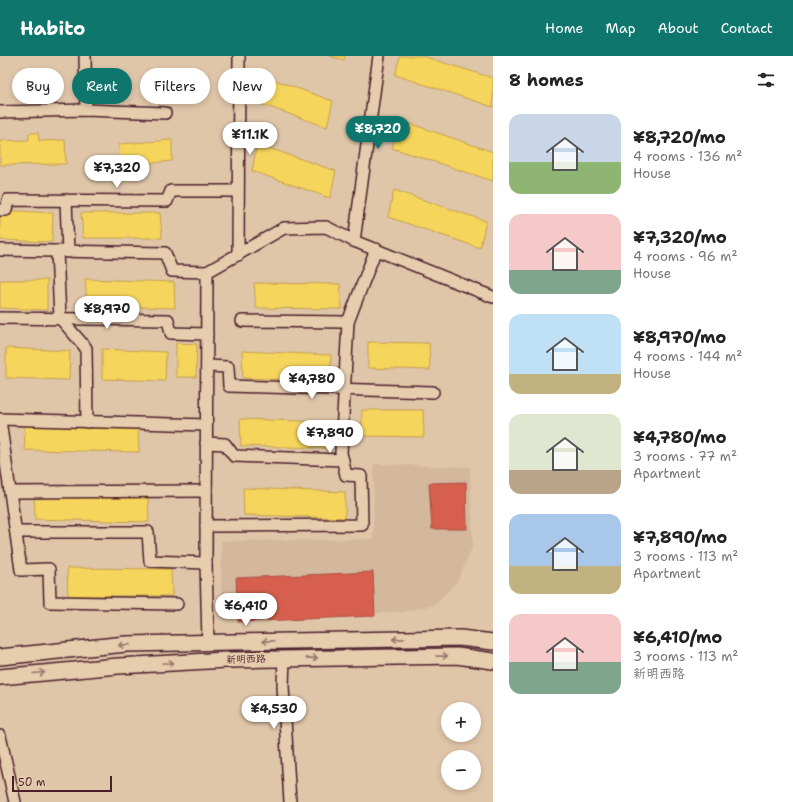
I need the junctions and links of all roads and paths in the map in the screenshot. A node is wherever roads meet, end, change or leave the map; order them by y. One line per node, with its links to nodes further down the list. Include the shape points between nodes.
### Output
1 (85, 56): 4 (street)
2 (239, 56): 7 (street)
3 (379, 56): 10 (street)
4 (86, 110): 5 (street); 6 (street)
5 (0, 112)
6 (165, 113)
7 (238, 191): 8 (street, via 170,191 167,201); 14 (street)
8 (66, 200): 9 (street, via 8,200 6,210); 13 (street)
9 (0, 210)
10 (354, 240): 11 (street); 14 (street, via 326,227 284,228)
11 (376, 249): 16 (street); 20 (street)
12 (0, 250): 13 (street)
13 (62, 251): 15 (street, via 165,253 172,271); 18 (street)
14 (238, 255): 15 (street)
15 (207, 272): 21 (street)
16 (493, 297)
17 (0, 318): 18 (street)
18 (60, 318): 21 (street, via 168,320 171,333); 25 (street, via 86,348)
19 (242, 322): 20 (street)
20 (348, 322): 28 (street, via 341,453)
21 (207, 334): 22 (street)
22 (207, 366): 23 (street, via 228,367 228,386); 26 (street)
23 (433, 392)
24 (0, 420): 25 (street); 30 (street)
25 (87, 422): 26 (street)
26 (206, 425): 27 (street)
27 (206, 443): 28 (street, via 225,444 234,456); 29 (street)
28 (343, 460): 31 (street, via 346,475 361,476 362,525)
29 (206, 491): 30 (street); 31 (street)
30 (10, 492): 32 (street)
31 (206, 526): 33 (street)
32 (16, 532): 33 (street, via 148,532 150,561); 34 (street, via 21,570 49,569 50,602)
33 (206, 563): 35 (street)
34 (177, 604)
35 (208, 642): 36 (street, 新明西路, one-way to 35, via 460,638); 37 (street, 新明西路, one-way to 37, via 126,644)
36 (493, 642)
37 (0, 657)
38 (284, 658): 39 (street, 新明西路, one-way to 39, via 457,656); 40 (street, 新明西路, one-way to 38, via 118,666); 43 (street, via 283,686)
39 (493, 661)
40 (0, 677)
41 (0, 736): 42 (street)
42 (15, 802)
43 (290, 802)

